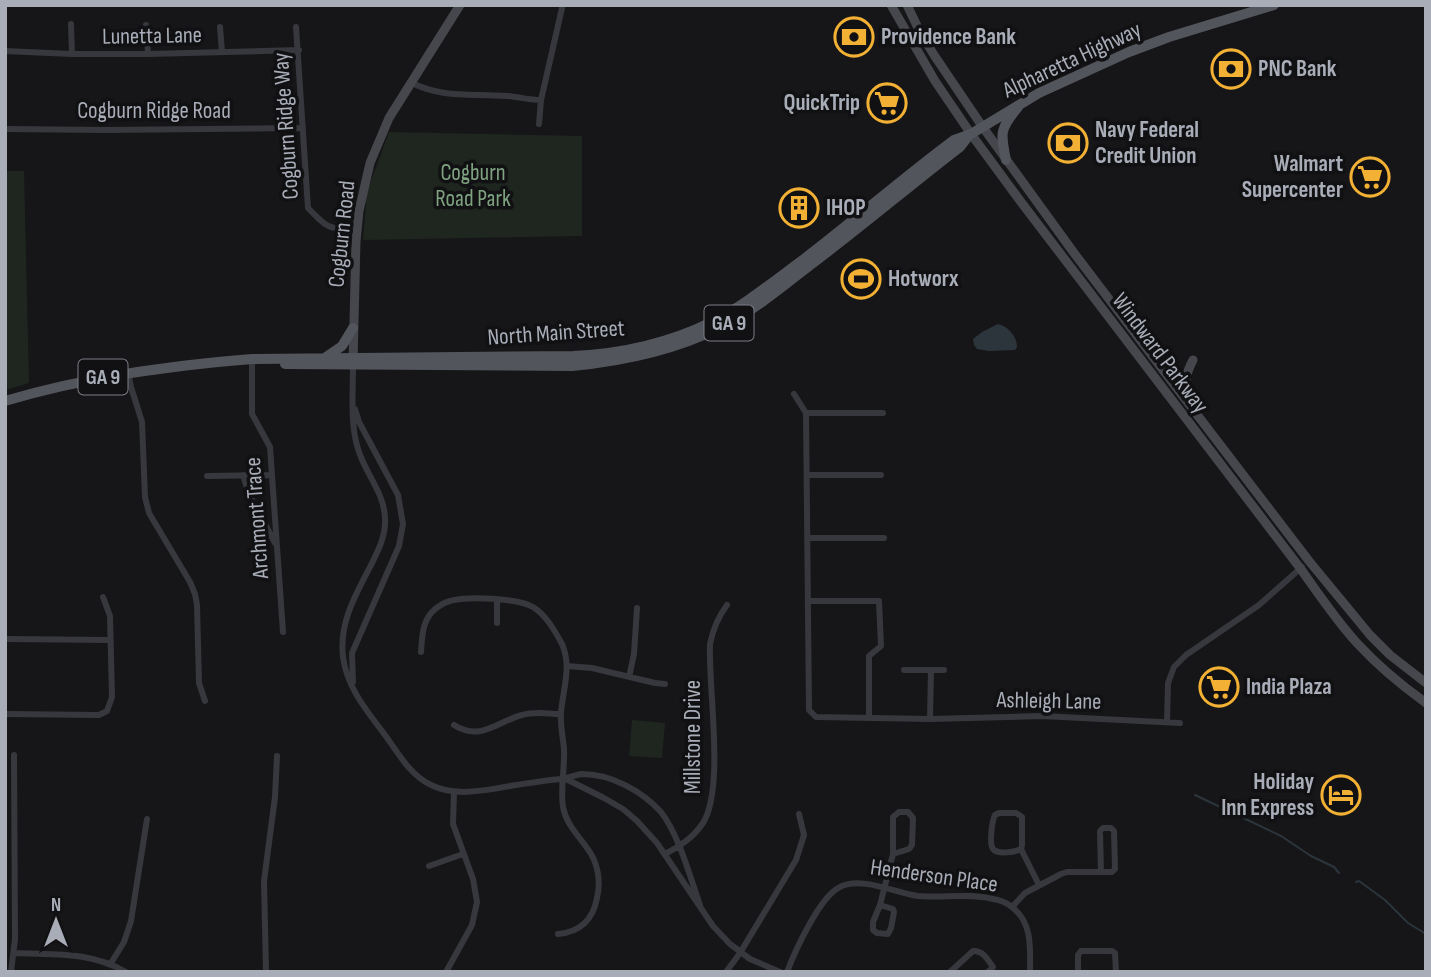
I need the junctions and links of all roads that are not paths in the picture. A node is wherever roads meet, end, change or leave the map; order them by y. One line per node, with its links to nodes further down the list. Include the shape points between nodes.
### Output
1 (460, 5): 15 (main road, Cogburn Road)
2 (891, 5): 22 (main road, Windward Parkway)
3 (907, 5): 19 (main road, Windward Parkway)
4 (1275, 5): 17 (main road, Alpharetta Highway / GA 9, via 1129,52)
5 (562, 8): 16 (street)
6 (71, 24): 13 (street)
7 (146, 25): 14 (street)
8 (220, 27): 12 (street)
9 (296, 27): 10 (street, Cogburn Ridge Way)
10 (299, 50): 12 (street, Lunetta Lane); 20 (street, Cogburn Ridge Way)
11 (5, 51): 13 (street, Lunetta Lane)
12 (222, 52): 14 (street, Lunetta Lane)
13 (72, 54): 14 (street, Lunetta Lane)
14 (148, 54)
15 (410, 82): 16 (street, via 440,94); 24 (main road, Cogburn Road, via 388,118 370,163)
16 (541, 100): 18 (street)
17 (1021, 103): 19 (main road, Alpharetta Highway / GA 9); 23 (main road, via 1002,133)
18 (540, 124)
19 (982, 126): 22 (main road, Alpharetta Highway / GA 9); 23 (main road, Windward Parkway)
20 (303, 128): 21 (street, Cogburn Ridge Road); 24 (street, Cogburn Ridge Way, via 308,208 321,222 339,230)
21 (5, 129)
22 (971, 134): 28 (main road, North Main Street / GA 9, via 954,140 923,163 753,297 687,332 592,355); 31 (main road, North Main Street / GA 9, via 768,298 707,334 602,363); 49 (main road, Windward Parkway)
23 (1006, 160): 37 (main road, Windward Parkway)
24 (357, 228): 25 (main road, Cogburn Road)
25 (353, 328): 26 (main road, via 342,346); 28 (main road, Cogburn Road)
26 (325, 358): 28 (main road, North Main Street / GA 9); 29 (main road, North Main Street / GA 9)
27 (1193, 360): 37 (main road, via 1185,380)
28 (353, 362): 30 (main road, North Main Street / GA 9); 31 (main road, North Main Street / GA 9); 35 (street)
29 (204, 363): 30 (main road, North Main Street / GA 9); 32 (main road, North Main Street / GA 9)
30 (252, 364): 41 (street, Archmont Trace, via 252,414 270,447)
31 (428, 366): 33 (main road)
32 (128, 373): 36 (main road, North Main Street / GA 9); 70 (street, via 142,422 149,513 195,594 199,682)
33 (443, 377)
34 (794, 394): 39 (street)
35 (353, 400): 69 (street, via 357,448 382,499 386,521 381,545 344,624 343,657); 69 (street, via 359,422 398,495 403,524 399,546 352,653)
36 (5, 401)
37 (1188, 404): 48 (main road, Windward Parkway)
38 (883, 412): 39 (street)
39 (807, 413): 42 (street, Ashleigh Lane)
40 (243, 475): 41 (street); 44 (street); 47 (street)
41 (272, 475): 47 (street, Archmont Trace)
42 (807, 475): 43 (street); 45 (street, Ashleigh Lane)
43 (881, 475)
44 (207, 476)
45 (808, 538): 46 (street); 52 (street, Ashleigh Lane)
46 (884, 538)
47 (277, 546): 58 (street, Archmont Trace)
48 (1309, 561): 49 (street); 67 (main road, Windward Parkway, via 1370,635)
49 (1300, 568): 71 (main road, Windward Parkway, via 1356,642); 76 (street, via 1259,605 1174,667 1168,683)
50 (103, 597): 60 (street, via 110,616)
51 (497, 600): 56 (street, via 522,602); 57 (street); 61 (street, via 456,600 439,606 425,623)
52 (808, 601): 74 (street, Ashleigh Lane, via 809,710 816,717); 74 (street, via 879,601 880,646 869,656)
53 (545, 603): 56 (street)
54 (727, 605): 85 (street, Millstone Drive, via 710,644 714,767 709,809 690,839)
55 (637, 608): 66 (street)
56 (540, 611): 62 (street, via 561,644)
57 (497, 623)
58 (283, 632)
59 (5, 639): 60 (street)
60 (110, 640): 72 (street, via 112,696 107,711 99,715)
61 (421, 652)
62 (567, 666): 66 (street); 73 (street)
63 (904, 670): 64 (street)
64 (931, 670): 65 (street); 75 (street)
65 (944, 670)
66 (629, 677): 68 (street)
67 (1426, 683)
68 (665, 684)
69 (354, 691): 82 (street, via 411,771 431,785)
70 (205, 701)
71 (1426, 703)
72 (5, 714)
73 (561, 714): 78 (street, via 524,714 480,731); 81 (street)
74 (869, 718): 75 (street, Ashleigh Lane)
75 (930, 719): 76 (street, Ashleigh Lane, via 1042,716)
76 (1167, 722): 77 (street, Ashleigh Lane)
77 (1180, 723)
78 (454, 725)
79 (14, 755): 98 (street)
80 (277, 756): 104 (street, via 264,881)
81 (564, 778): 82 (street); 85 (street, via 581,774 604,777 645,797 662,813); 88 (street, via 623,809); 97 (street, via 563,807 595,862 599,889 584,926)
82 (454, 792): 87 (street, via 453,824)
83 (799, 814): 99 (street, via 804,835 796,860)
84 (147, 819): 100 (street, via 131,921)
85 (678, 846): 88 (street, Millstone Drive); 94 (street)
86 (1021, 849): 86 (street, via 993,849 995,815 1016,813 1022,817); 92 (street)
87 (463, 854): 90 (street); 105 (street, via 475,888 475,916)
88 (665, 854): 94 (street)
89 (893, 854): 89 (street, via 893,817 908,812 913,818 912,845); 93 (street)
90 (429, 866)
91 (1101, 872): 91 (street, via 1100,831 1111,828 1115,869); 92 (street, via 1067,872)
92 (1039, 885): 96 (street)
93 (884, 888): 95 (street); 96 (street, Henderson Place, via 919,896 990,898); 108 (street, Henderson Place, via 857,883 833,891 796,949)
94 (700, 905): 99 (street)
95 (880, 905): 95 (street, via 894,912 887,934 873,930)
96 (1012, 907): 110 (street, Henderson Place, via 1028,932)
97 (558, 934)
98 (14, 953): 100 (street, via 81,956); 102 (street)
99 (740, 953): 106 (street); 107 (street)
100 (111, 963): 103 (street)
101 (993, 970): 109 (street, via 977,950)
102 (11, 972)
103 (126, 972)
104 (266, 972)
105 (446, 972)
106 (726, 972)
107 (780, 972)
108 (787, 972)
109 (950, 972)
110 (1030, 972)
111 (1078, 972): 112 (street, via 1081,951 1112,951)
112 (1116, 972)

